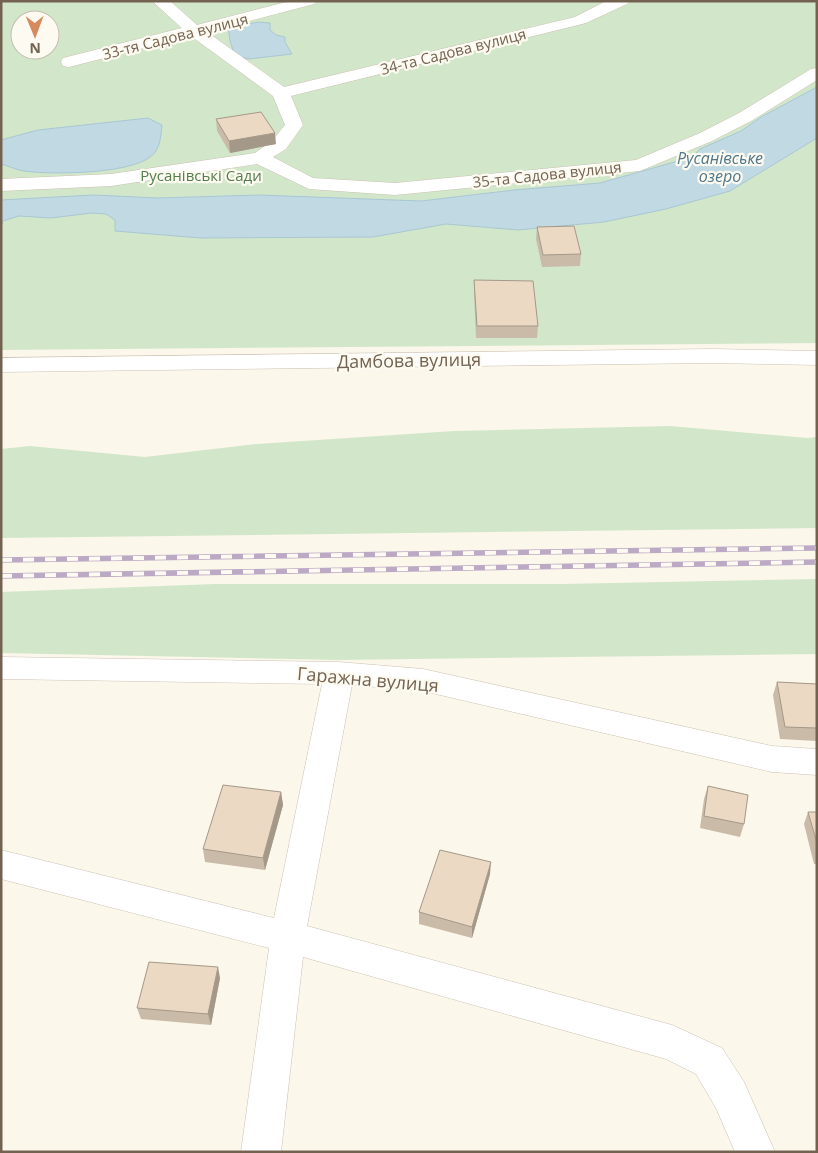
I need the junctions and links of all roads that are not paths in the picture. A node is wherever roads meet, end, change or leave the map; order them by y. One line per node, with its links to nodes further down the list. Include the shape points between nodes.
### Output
1 (160, 1): 4 (street)
2 (309, 1): 4 (street, 33-тя Садова вулиця)
3 (622, 1): 7 (street, 34-та Садова вулиця, via 580,20)
4 (195, 31): 5 (street, 33-тя Садова вулиця); 7 (street)
5 (69, 62)
6 (817, 73): 8 (street, 35-та Садова вулиця, via 745,117 640,165 396,189 309,183)
7 (281, 93): 8 (street, via 294,125 280,145)
8 (260, 158): 9 (street, via 111,180)
9 (1, 185)
10 (817, 358): 11 (street, Дамбова вулиця, via 712,356)
11 (1, 365)
12 (1, 668): 13 (street, Гаражна вулиця)
13 (339, 673): 14 (street, Гаражна вулиця, via 423,680 772,758); 16 (street)
14 (817, 762)
15 (1, 864): 16 (street)
16 (288, 937): 17 (street); 18 (street, via 672,1043 709,1061 730,1095)
17 (261, 1152)
18 (755, 1152)

